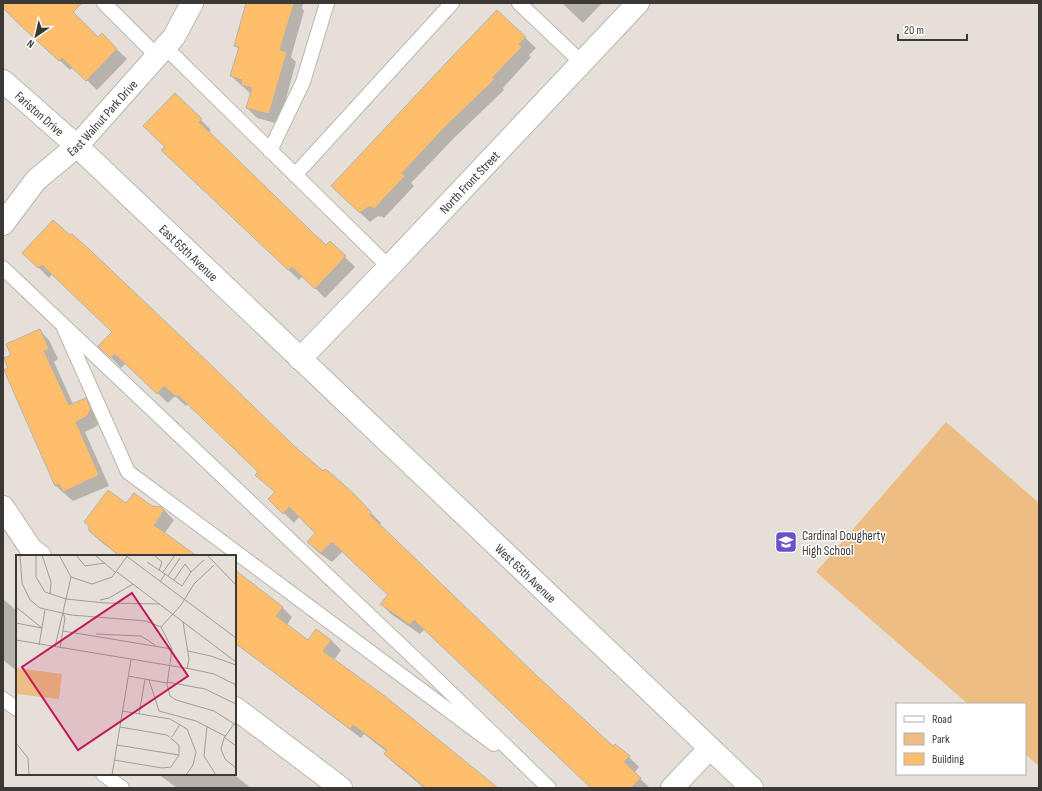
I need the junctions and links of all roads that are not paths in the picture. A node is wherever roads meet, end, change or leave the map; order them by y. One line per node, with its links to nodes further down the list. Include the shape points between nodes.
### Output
1 (104, 3): 7 (lane)
2 (192, 3): 7 (street, East Walnut Park Drive, via 174,37)
3 (327, 3): 11 (lane, via 303,82)
4 (452, 3): 12 (lane)
5 (519, 3): 8 (lane)
6 (638, 3): 8 (street, North Front Street)
7 (161, 52): 10 (street, East Walnut Park Drive); 11 (lane)
8 (582, 63): 14 (street, North Front Street)
9 (3, 80): 10 (street, Fariston Drive)
10 (77, 146): 13 (street, East Walnut Park Drive, via 36,180); 17 (street, East 65th Avenue)
11 (270, 151): 12 (lane)
12 (295, 175): 14 (lane)
13 (3, 224)
14 (389, 267): 17 (street, North Front Street)
15 (3, 268): 16 (lane)
16 (61, 322): 25 (lane); 25 (lane, via 128,472)
17 (300, 359): 23 (street, West 65th Avenue)
18 (3, 507): 19 (street)
19 (39, 555)
20 (3, 699): 21 (lane)
21 (16, 708)
22 (236, 709): 28 (street)
23 (710, 748): 26 (street, West 65th Avenue); 30 (street)
24 (104, 775): 27 (lane)
25 (538, 777): 29 (lane)
26 (739, 784)
27 (122, 788)
28 (341, 788)
29 (549, 788)
30 (672, 788)

